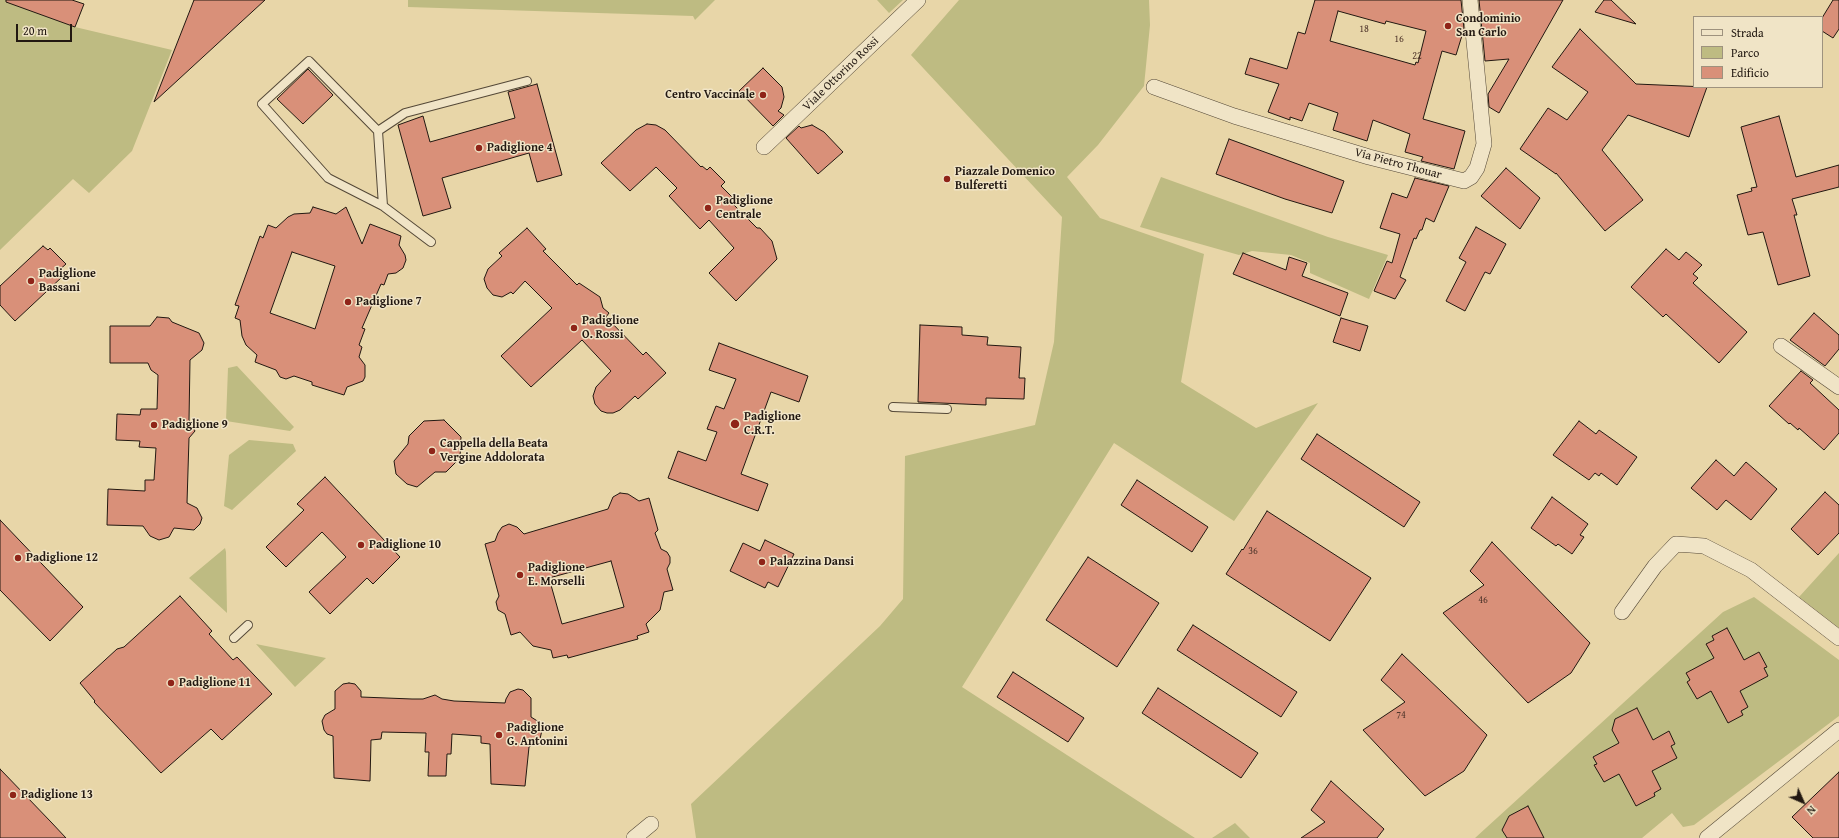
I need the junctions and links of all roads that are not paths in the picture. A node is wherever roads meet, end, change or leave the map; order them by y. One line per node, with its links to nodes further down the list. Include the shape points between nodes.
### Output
1 (918, 0): 6 (street, Viale Ottorino Rossi)
2 (1470, 0): 4 (street, Via Pietro Thouar, via 1484,144 1477,168 1471,177 1464,181 1369,157 1234,116)
3 (527, 81): 5 (lane, via 405,113)
4 (1154, 87)
5 (378, 131): 7 (lane); 7 (lane, via 310,61 262,104 328,178)
6 (764, 147)
7 (383, 206): 8 (lane)
8 (431, 242)
9 (1781, 346): 10 (street)
10 (1839, 387)
11 (893, 407): 12 (lane)
12 (947, 409)
13 (1622, 612): 16 (street, via 1655,566 1676,544 1704,546 1751,570)
14 (248, 625): 15 (lane)
15 (234, 638)
16 (1839, 638)
17 (1839, 730): 20 (street)
18 (651, 824): 19 (street)
19 (634, 838)
20 (1707, 838)

